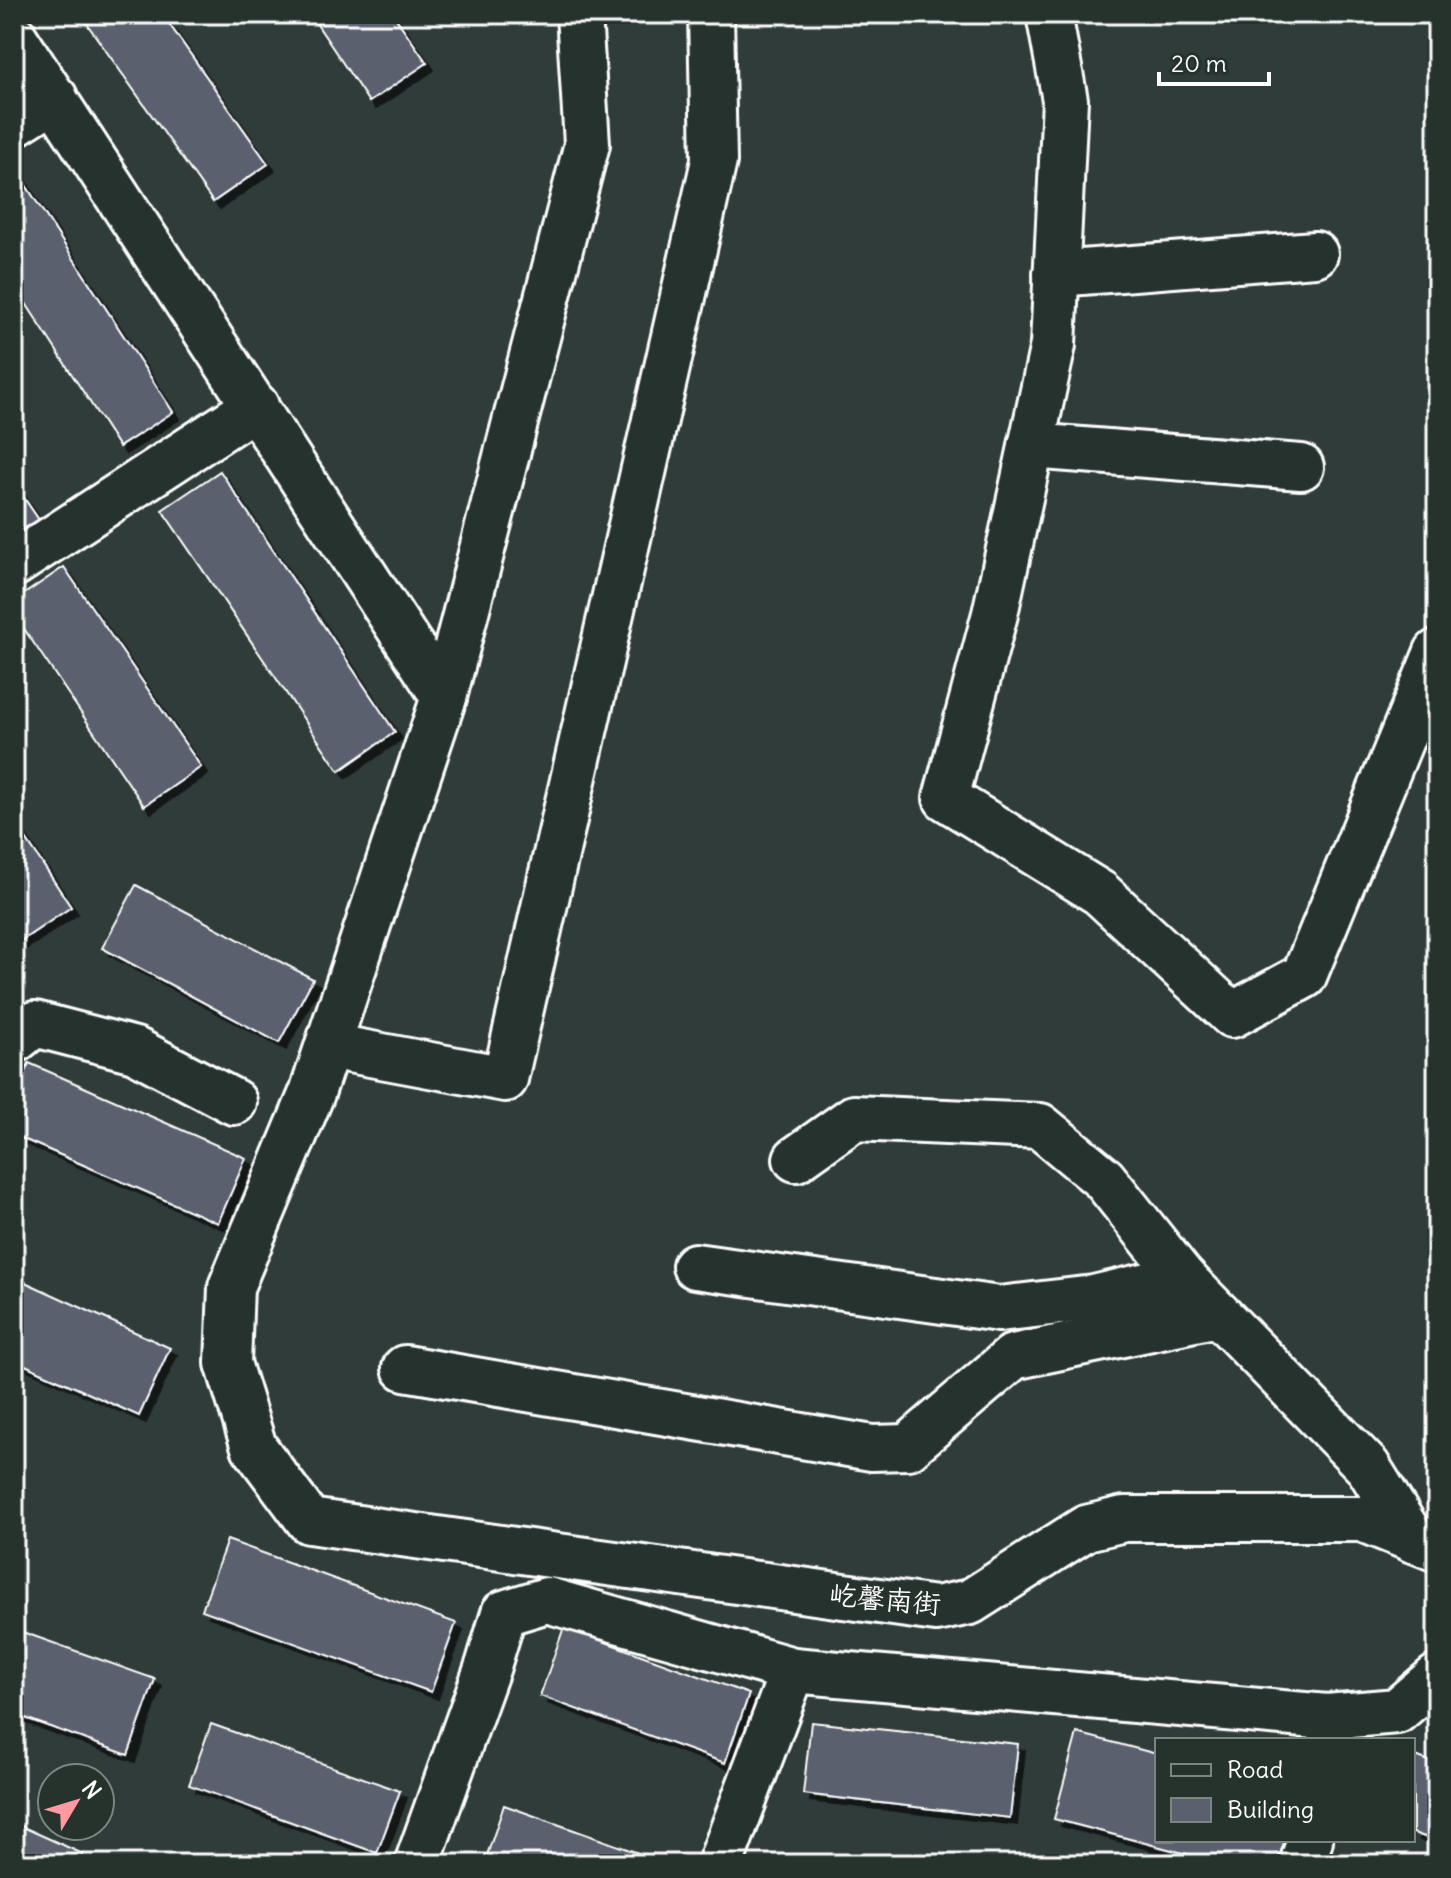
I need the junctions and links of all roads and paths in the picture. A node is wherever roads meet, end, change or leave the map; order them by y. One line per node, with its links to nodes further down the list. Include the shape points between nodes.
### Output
1 (579, 14): 14 (street, via 587,144)
2 (711, 14): 16 (street, via 714,161 505,1079)
3 (1049, 14): 8 (street, via 1065,100)
4 (14, 37): 5 (street)
5 (55, 98): 6 (street); 9 (street)
6 (14, 124)
7 (1315, 254): 8 (street)
8 (1056, 274): 10 (street, via 1053,345)
9 (256, 406): 12 (street); 14 (street)
10 (1031, 446): 11 (street); 13 (street, via 995,614 946,798 1100,893 1232,1015 1304,976)
11 (1301, 467)
12 (14, 564)
13 (1437, 652)
14 (444, 697): 16 (street)
15 (14, 1041): 17 (street, via 35,1024 135,1050)
16 (328, 1046): 23 (street, 屹馨南街, via 231,1287 229,1333 228,1363 254,1447 309,1521 936,1609 970,1602 1086,1528 1124,1519 1362,1519)
17 (234, 1102)
18 (796, 1159): 20 (street, via 854,1118 1040,1126 1104,1179)
19 (695, 1266): 20 (street, via 999,1309 1094,1298)
20 (1182, 1277): 21 (street)
21 (1218, 1314): 22 (street, via 1013,1357 908,1447 872,1448); 23 (street, via 1368,1467)
22 (405, 1368)
23 (1425, 1544)
24 (793, 1670): 26 (street, via 1327,1717); 28 (street, via 547,1600 504,1613); 29 (street)
25 (1437, 1677): 26 (street, via 1397,1711)
26 (1351, 1727)
27 (1309, 1842): 30 (street)
28 (417, 1864)
29 (720, 1864)
30 (1302, 1864)

